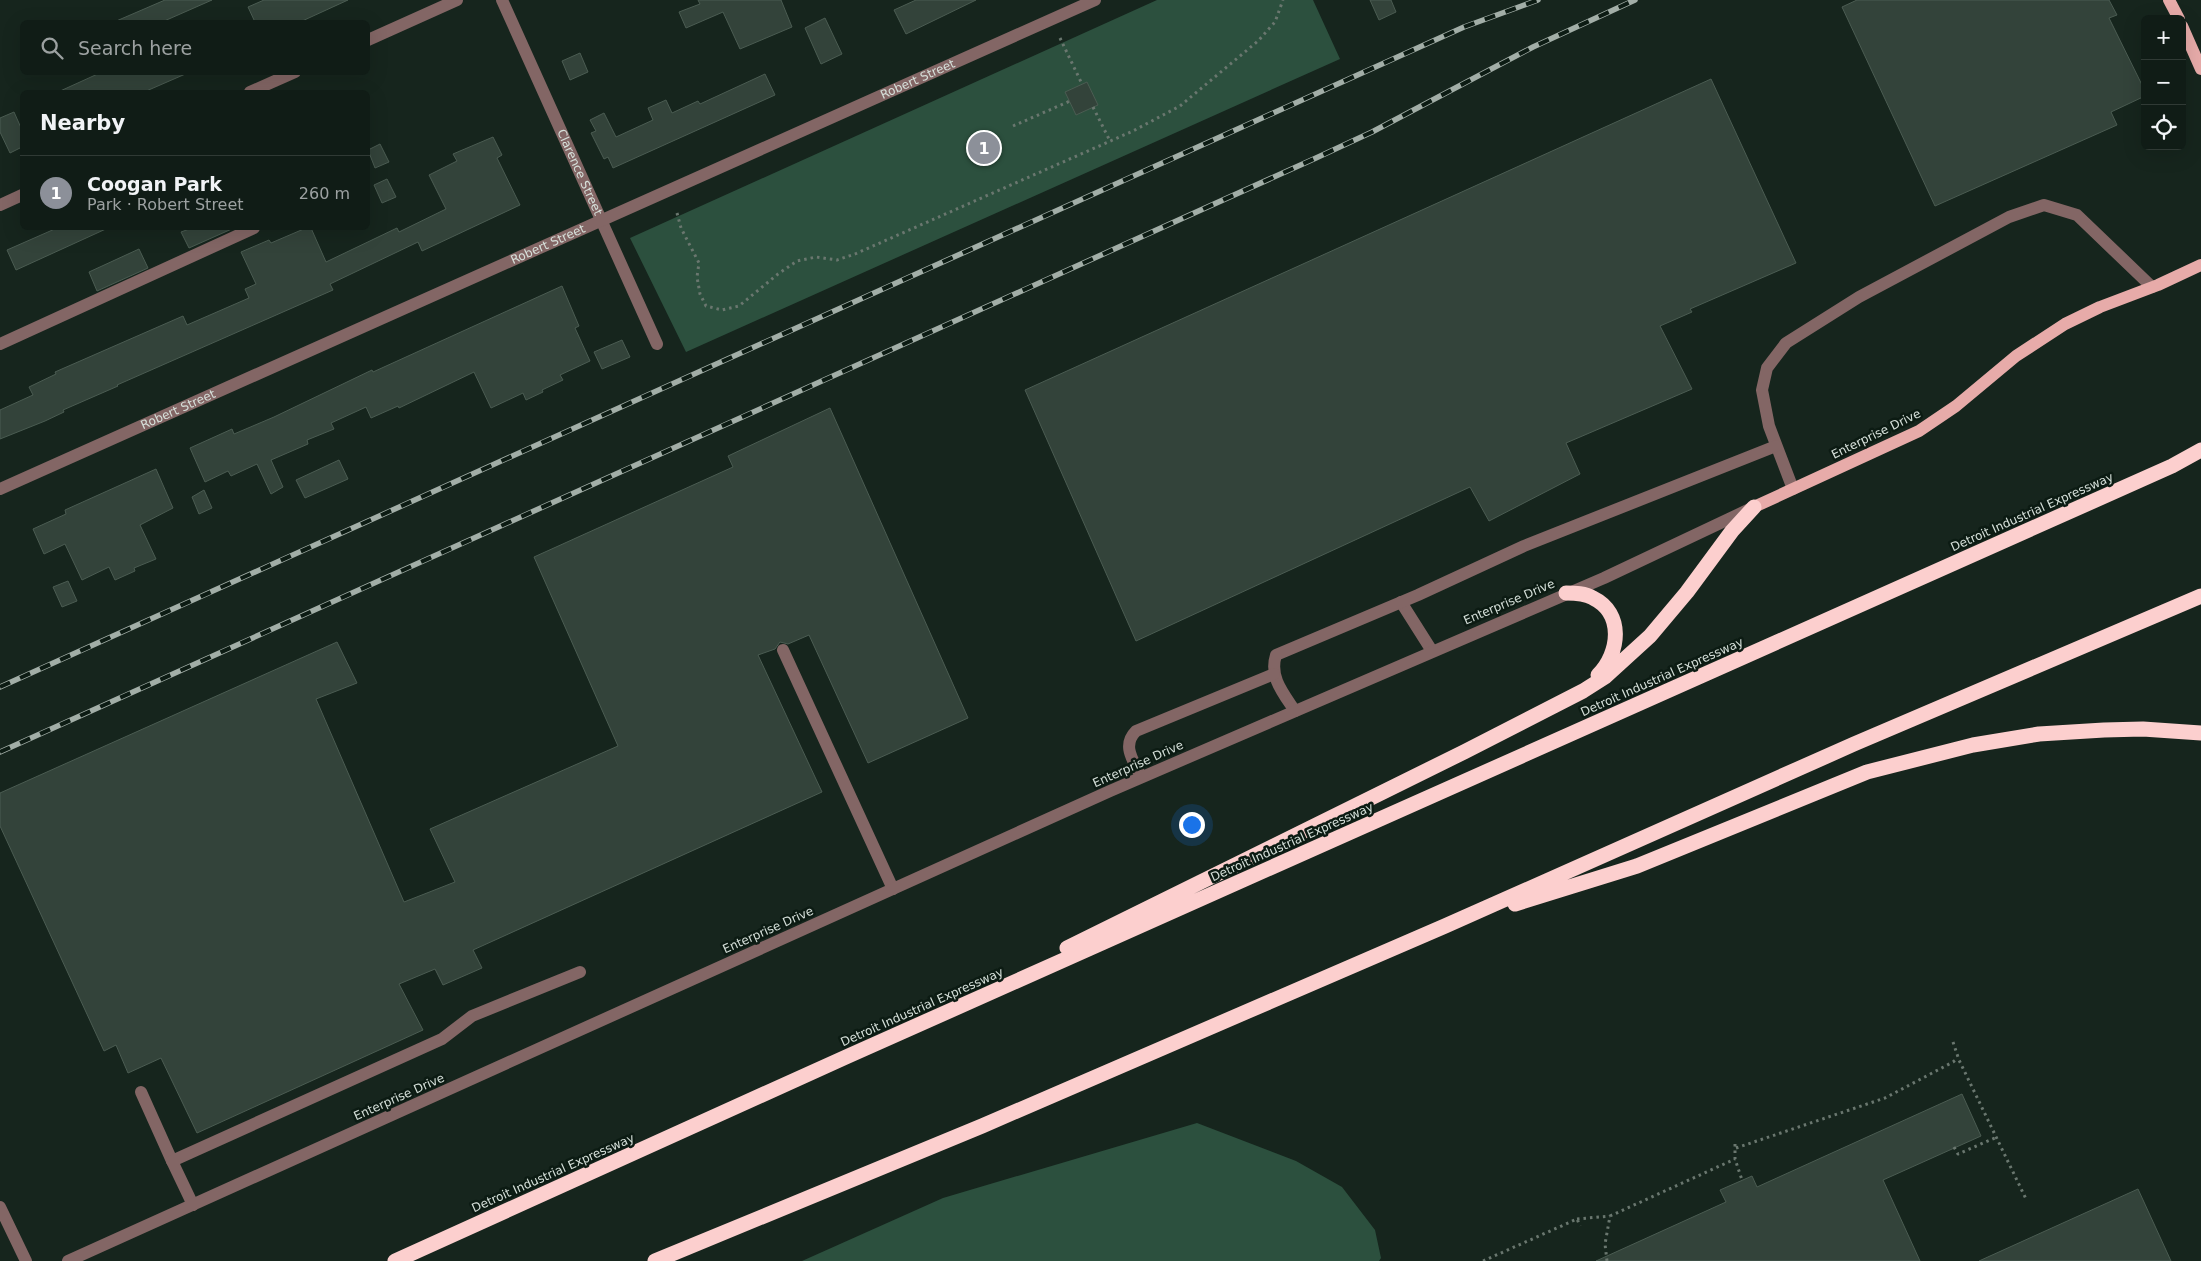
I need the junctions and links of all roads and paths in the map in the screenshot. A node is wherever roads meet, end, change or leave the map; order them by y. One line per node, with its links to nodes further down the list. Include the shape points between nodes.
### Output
1 (457, 0): 9 (street)
2 (502, 0): 21 (street, Clarence Street)
3 (1095, 0): 21 (street, Robert Street)
4 (1283, 0): 17 (path, via 1275,22 1258,41 1180,106)
5 (2170, 0): 6 (main road)
6 (2176, 15)
7 (2186, 35): 10 (main road)
8 (1060, 38): 12 (path)
9 (370, 39)
10 (2201, 69)
11 (288, 75): 13 (street)
12 (1082, 84)
13 (254, 90)
14 (1070, 101): 16 (path)
15 (1093, 107): 17 (path)
16 (1012, 126)
17 (1110, 141): 20 (path, via 855,254 837,260 816,257 798,261 739,306 722,310 706,306 700,294 699,263)
18 (20, 195): 19 (street)
19 (0, 205)
20 (677, 213)
21 (601, 222): 26 (street, Clarence Street); 30 (street, Robert Street)
22 (250, 230): 25 (street)
23 (2201, 265): 24 (main road, Enterprise Drive)
24 (2152, 287): 27 (street, via 2077,215 2044,205 2009,217 1859,297 1786,343 1767,368 1762,390); 29 (main road, Enterprise Drive, via 2100,307 2040,339 1956,406 1919,430)
25 (0, 344)
26 (657, 344)
27 (1776, 446): 29 (street); 34 (street, via 1524,546)
28 (2201, 450): 46 (highway, Detroit Industrial Expressway, via 2145,478)
29 (1793, 489): 31 (main road, Enterprise Drive)
30 (0, 490)
31 (1754, 507): 32 (street, Enterprise Drive); 38 (highway, via 1650,636 1618,666)
32 (1566, 593): 36 (street, Enterprise Drive); 38 (highway, via 1584,594 1600,602 1615,625 1616,641 1611,657)
33 (2201, 596): 43 (highway, via 1863,740)
34 (1402, 602): 36 (street); 37 (street, via 1276,655)
35 (782, 650): 42 (street)
36 (1432, 651): 39 (street, Enterprise Drive)
37 (1274, 674): 39 (street); 41 (street, via 1136,731 1130,737 1128,748)
38 (1583, 691): 46 (highway)
39 (1294, 711): 41 (street, Enterprise Drive)
40 (2201, 733): 43 (highway, via 2143,729 2039,734 1972,746 1877,770 1637,866)
41 (1142, 777): 42 (street, Enterprise Drive)
42 (893, 889): 55 (street, Enterprise Drive)
43 (1444, 926): 63 (highway, via 982,1126)
44 (580, 972): 52 (street, via 472,1016 442,1038)
45 (1953, 1042): 47 (path)
46 (846, 1057): 62 (highway, Detroit Industrial Expressway)
47 (1958, 1058): 49 (path); 51 (path, via 1885,1098 1736,1146)
48 (142, 1092): 52 (street)
49 (1997, 1137): 50 (path, via 1958,1154); 54 (path)
50 (1954, 1148)
51 (1735, 1159): 53 (path); 57 (path)
52 (172, 1161): 55 (street)
53 (1742, 1180)
54 (2027, 1201)
55 (192, 1205): 61 (street, Enterprise Drive)
56 (0, 1207): 60 (street)
57 (1610, 1216): 58 (path); 65 (path)
58 (1577, 1220): 59 (path); 64 (path)
59 (1580, 1226)
60 (26, 1261)
61 (68, 1261)
62 (395, 1261)
63 (655, 1261)
64 (1483, 1261)
65 (1607, 1261)

